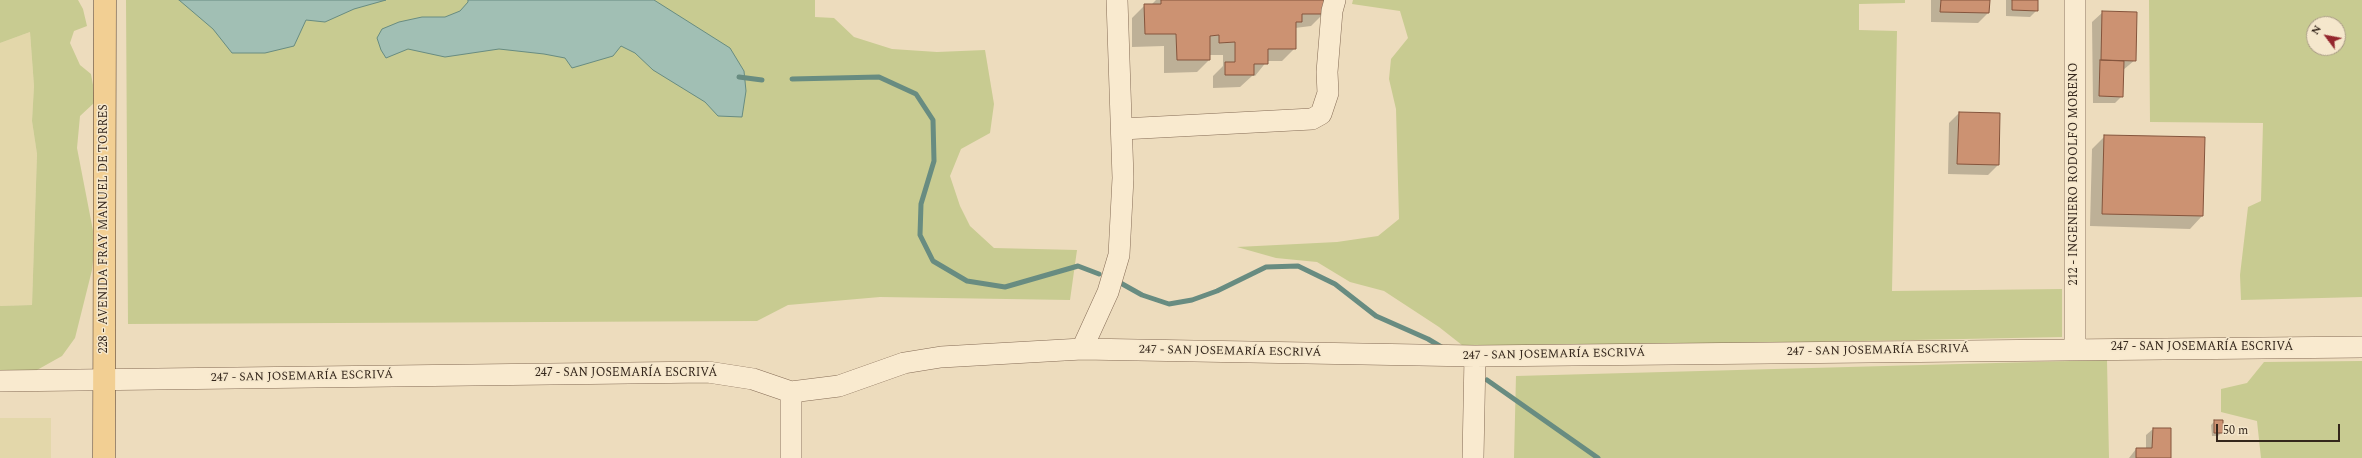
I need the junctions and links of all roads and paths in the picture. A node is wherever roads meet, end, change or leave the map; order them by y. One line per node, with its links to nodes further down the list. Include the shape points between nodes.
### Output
1 (105, 0): 10 (main road, 228 - AVENIDA FRAY MANUEL DE TORRES)
2 (1117, 0): 5 (street)
3 (1335, 0): 5 (street, via 1327,72 1328,93 1321,114 1312,119)
4 (2075, 0): 8 (street, 212 - INGENIERO RODOLFO MORENO)
5 (1122, 130): 7 (street, via 1123,178 1119,255 1108,292)
6 (2362, 347): 8 (street, 247 - SAN JOSEMARÍA ESCRIVÁ)
7 (1082, 348): 9 (street, 247 - SAN JOSEMARÍA ESCRIVÁ); 12 (street, 247 - SAN JOSEMARÍA ESCRIVÁ, via 941,357 904,363 839,386)
8 (2075, 349): 9 (street, 247 - SAN JOSEMARÍA ESCRIVÁ)
9 (1475, 356): 15 (street)
10 (105, 379): 11 (street, 247 - SAN JOSEMARÍA ESCRIVÁ); 12 (street, 247 - SAN JOSEMARÍA ESCRIVÁ, via 708,372 753,379); 13 (main road, 228 - AVENIDA FRAY MANUEL DE TORRES)
11 (0, 381)
12 (791, 392): 14 (street)
13 (104, 458)
14 (791, 458)
15 (1473, 458)

